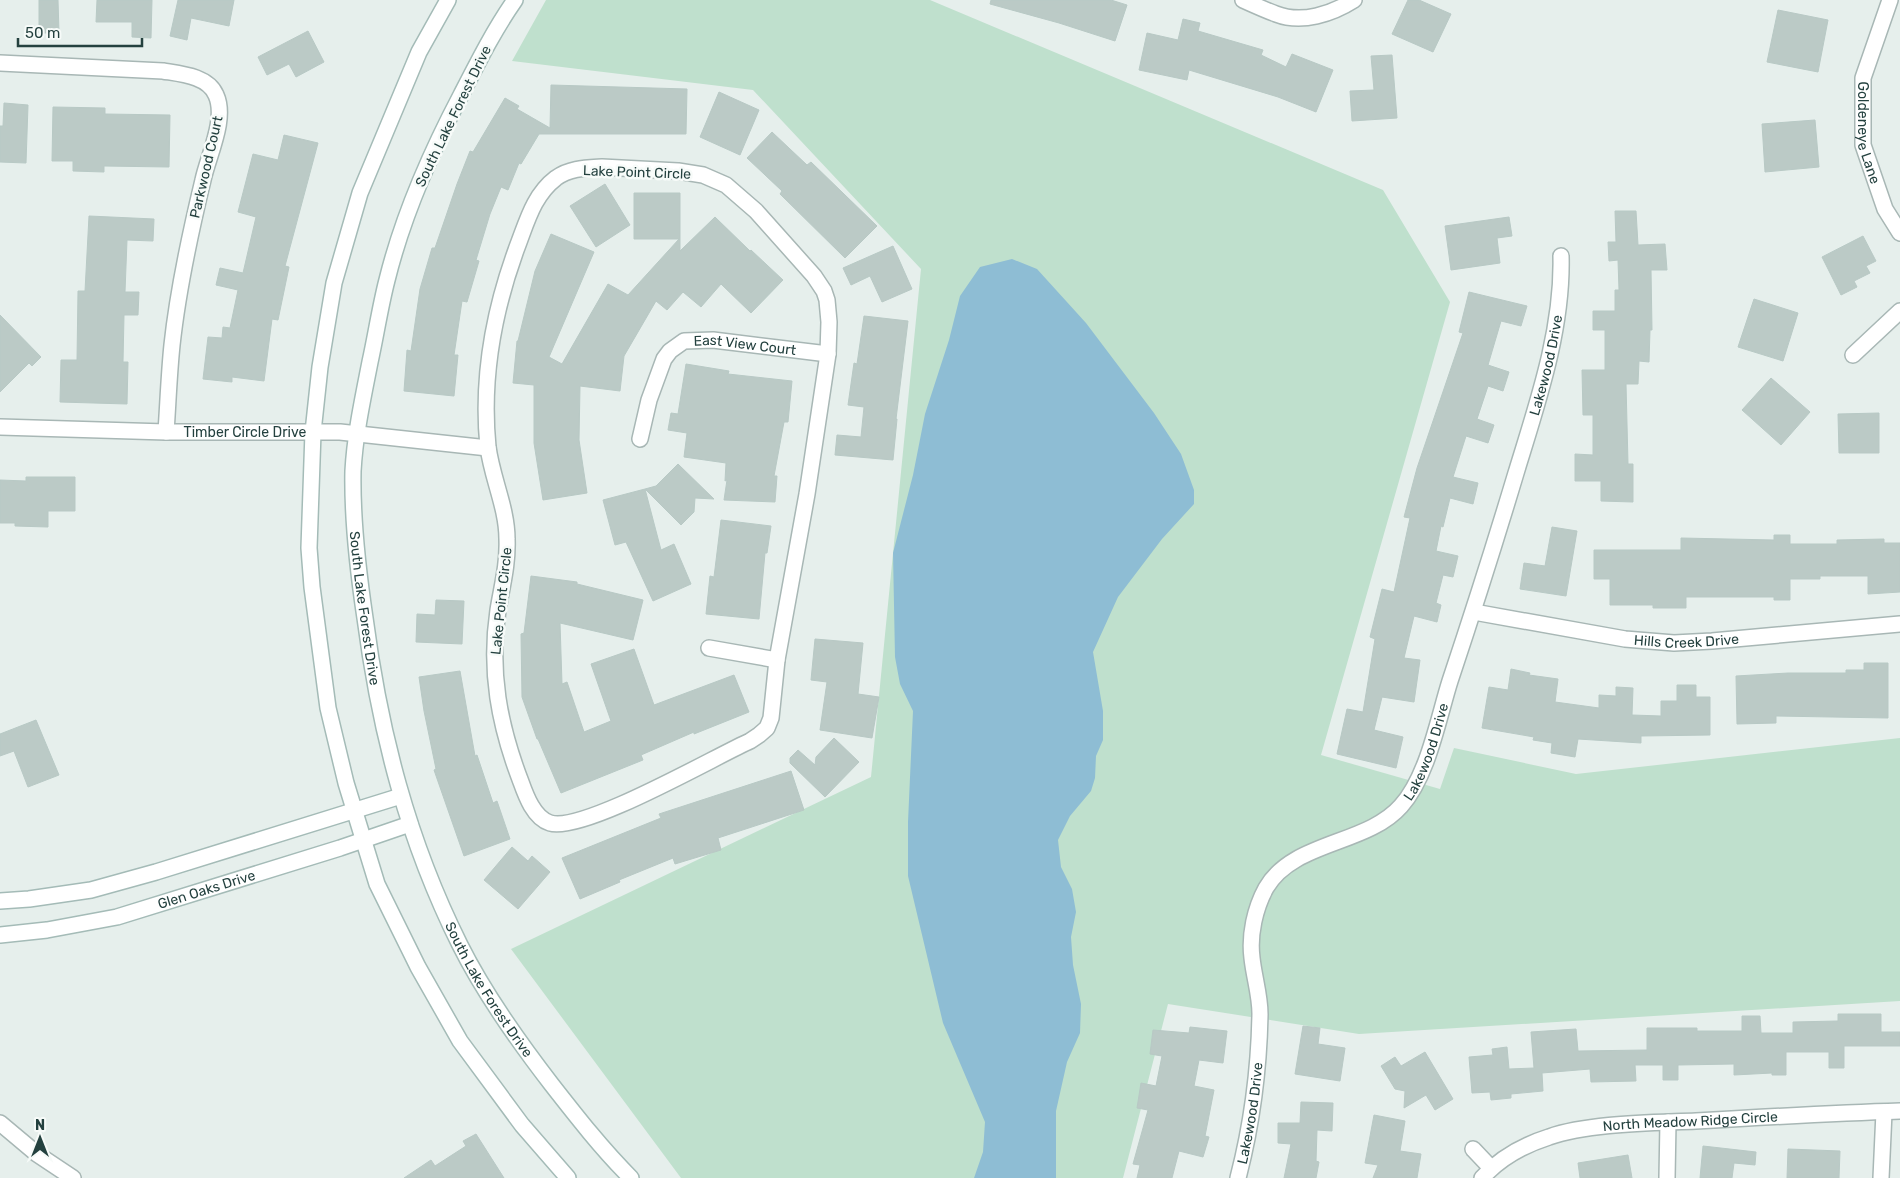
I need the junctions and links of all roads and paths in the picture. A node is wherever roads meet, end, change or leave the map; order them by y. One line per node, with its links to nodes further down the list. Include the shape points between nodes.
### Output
1 (448, 0): 14 (street, via 419,52 360,193 329,310)
2 (515, 0): 15 (street, South Lake Forest Drive, via 486,46 416,189 387,278)
3 (1243, 0): 4 (street, via 1278,15 1304,18 1330,13)
4 (1354, 0)
5 (1890, 0): 7 (street, Goldeneye Lane, via 1863,78 1863,145 1886,209)
6 (0, 63): 13 (street, Parkwood Court, via 163,71 202,81 213,89 217,97 219,122 184,268 172,344)
7 (1900, 233)
8 (1561, 256): 18 (street, Lakewood Drive, via 1559,304 1543,379)
9 (1900, 311): 11 (street)
10 (828, 354): 16 (street, East View Court, via 713,340 684,341 664,359 649,400); 17 (street, Lake Point Circle, via 829,322 824,291 756,211 726,185 703,175 678,171 602,167 569,171 551,183 534,202 510,265 494,324 488,367); 21 (street, Lake Point Circle)
11 (1853, 355)
12 (0, 427): 13 (street, Timber Circle Drive)
13 (166, 432): 14 (street, Timber Circle Drive)
14 (313, 432): 15 (street, Timber Circle Drive); 23 (street, via 309,548 312,587 328,708)
15 (357, 434): 17 (street, Timber Circle Drive); 22 (street, South Lake Forest Drive, via 354,491 358,572 378,707)
16 (640, 439)
17 (488, 448): 21 (street, Lake Point Circle, via 506,518 507,539 494,647 498,707 522,785 533,808 542,818 551,823 566,824 604,811 760,735 770,718)
18 (1474, 612): 19 (street, Hills Creek Drive, via 1625,639 1674,643); 37 (street, Lakewood Drive, via 1429,750 1412,791 1401,806 1372,827 1311,852 1283,868 1269,884 1261,901 1251,938 1260,1010 1257,1078)
19 (1900, 624)
20 (709, 648): 21 (street)
21 (777, 660)
22 (401, 796): 23 (street); 24 (street, South Lake Forest Drive)
23 (354, 810): 25 (street); 26 (street, via 90,890)
24 (410, 824): 25 (street, Glen Oaks Drive); 36 (street, South Lake Forest Drive, via 438,898 498,1010 582,1124)
25 (363, 840): 27 (street, Glen Oaks Drive, via 117,917); 35 (street, via 377,884 418,967 460,1041 522,1125)
26 (0, 902)
27 (0, 935)
28 (1900, 1111): 29 (street, North Meadow Ridge Circle)
29 (1884, 1112): 30 (street, North Meadow Ridge Circle); 39 (street)
30 (1668, 1122): 33 (street, North Meadow Ridge Circle, via 1588,1128 1550,1136 1507,1156); 38 (street)
31 (0, 1124): 34 (street)
32 (1473, 1149): 33 (street, North Meadow Ridge Circle)
33 (1487, 1173)
34 (73, 1178)
35 (568, 1178)
36 (632, 1178)
37 (1238, 1178)
38 (1667, 1178)
39 (1881, 1178)

